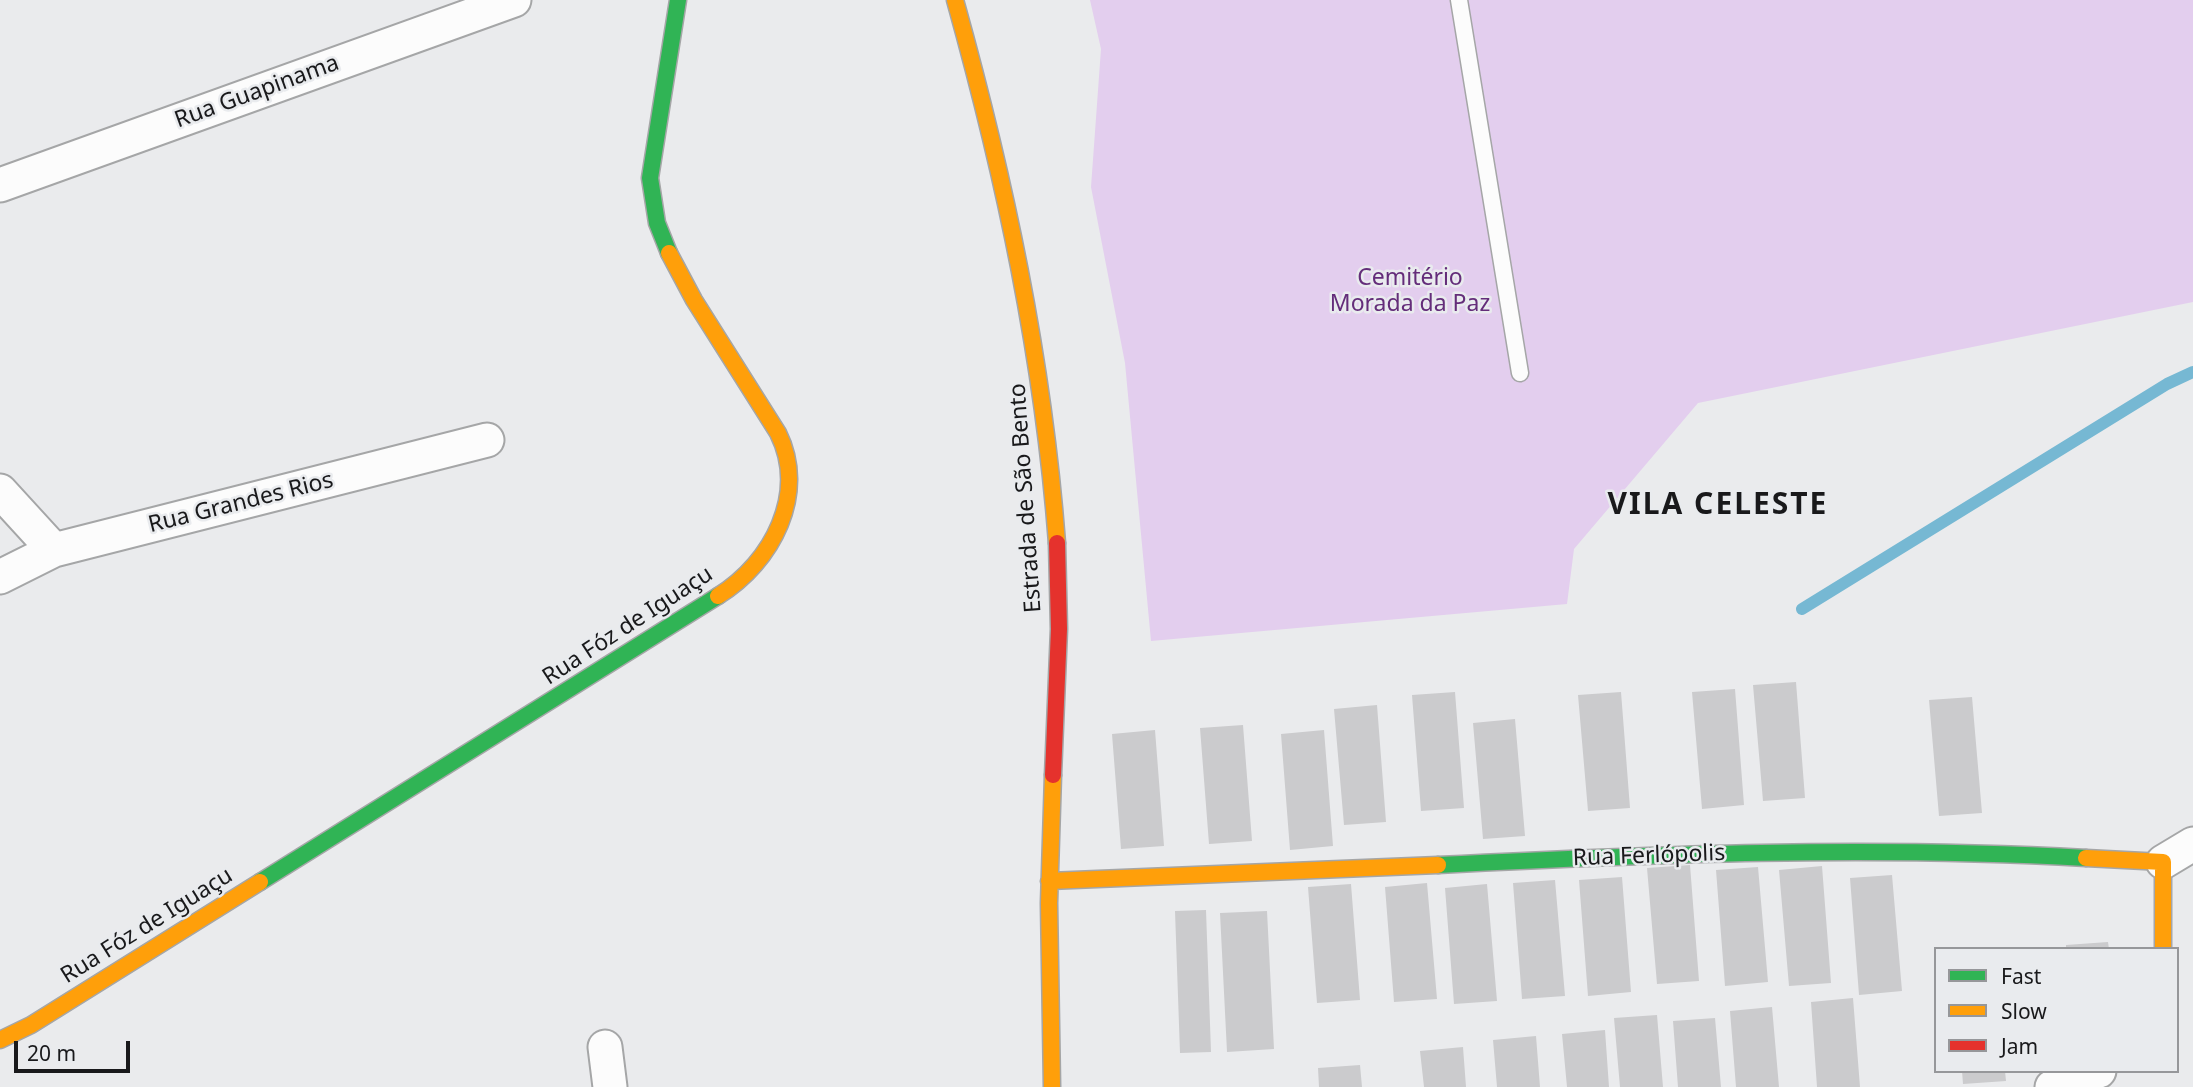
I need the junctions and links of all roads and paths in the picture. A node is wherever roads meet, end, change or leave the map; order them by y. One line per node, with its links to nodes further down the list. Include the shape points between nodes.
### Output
1 (514, 0): 5 (street, Rua Guapinama)
2 (678, 0): 15 (street, Rua Fóz de Iguaçu, via 651,162 651,199 678,269 787,455 791,483 786,514 775,538 759,562 707,604 32,1025)
3 (955, 0): 13 (street, Estrada de São Bento, via 984,100 1042,382 1058,547)
4 (1459, 0): 6 (lane)
5 (0, 185)
6 (1520, 373)
7 (487, 440): 9 (street, Rua Grandes Rios)
8 (0, 491): 9 (street)
9 (54, 551): 10 (street, Rua Grandes Rios)
10 (0, 577)
11 (2193, 844): 12 (street)
12 (2163, 862): 13 (street, Rua Ferlópolis, via 2020,854 1663,853); 14 (street)
13 (1049, 881): 19 (street, Estrada de São Bento)
14 (2163, 947)
15 (0, 1040)
16 (605, 1047): 18 (street)
17 (2093, 1073): 20 (street)
18 (610, 1087)
19 (1052, 1087)
20 (2052, 1087)

